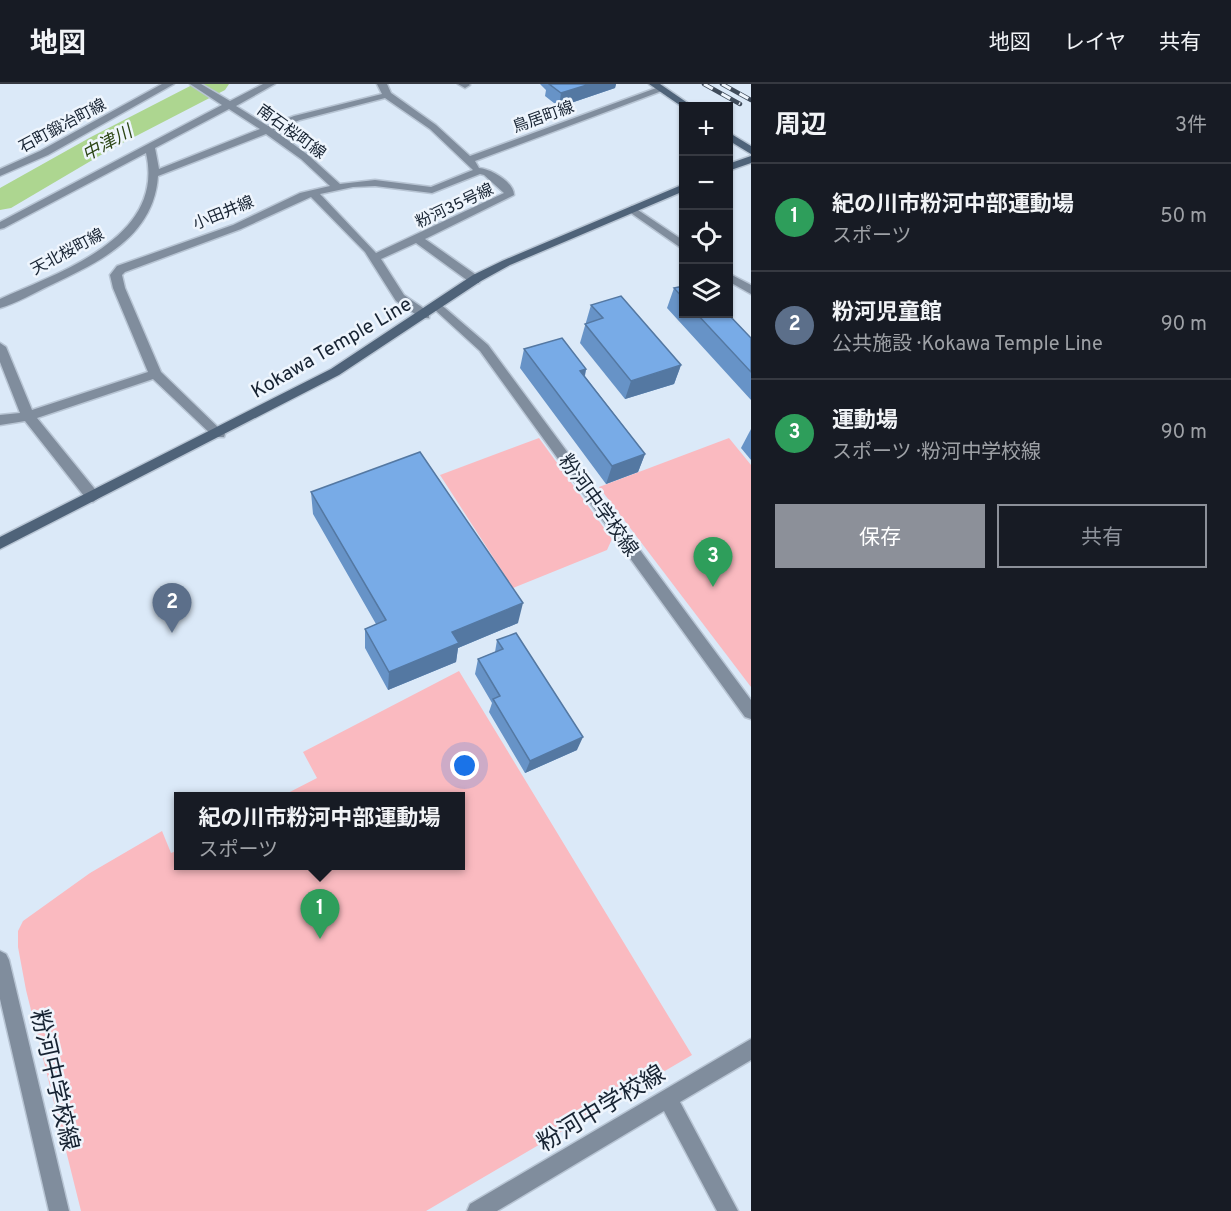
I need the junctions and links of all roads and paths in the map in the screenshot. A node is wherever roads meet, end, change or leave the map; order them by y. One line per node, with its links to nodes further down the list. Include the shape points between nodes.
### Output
1 (168, 84): 17 (street, 石町鍛冶町線)
2 (195, 84): 8 (street, 南石桜町線)
3 (270, 84): 8 (street)
4 (382, 84): 6 (street)
5 (658, 87): 7 (main road); 14 (street, 鳥居町線)
6 (387, 95): 9 (street); 14 (street, via 433,127)
7 (681, 102)
8 (227, 104): 9 (street, 南石桜町線); 11 (street)
9 (269, 128): 18 (street); 19 (street, 南石桜町線)
10 (733, 138): 12 (main road)
11 (150, 147): 18 (street, 天北桜町線); 23 (street)
12 (751, 151)
13 (751, 159): 15 (main road)
14 (469, 160): 16 (street)
15 (733, 166)
16 (479, 171): 19 (street, 小田井線, via 432,190 375,183); 24 (street, 粉河35号線, via 487,172 510,195)
17 (0, 173)
18 (155, 174): 26 (street, 天北桜町線, via 131,230 118,244)
19 (337, 187): 21 (street, 小田井線)
20 (679, 189): 22 (main road, Kokawa Temple Line)
21 (313, 193): 27 (street); 28 (street, 小田井線, via 237,227 132,264)
22 (632, 209): 25 (street); 30 (main road, Kokawa Temple Line)
23 (0, 226)
24 (418, 239): 27 (street, 粉河35号線); 30 (street)
25 (679, 243)
26 (100, 254): 28 (street); 32 (street, 天北桜町線)
27 (374, 258): 34 (street, via 400,298)
28 (116, 275): 36 (street, via 118,290 150,352)
29 (733, 278): 31 (street)
30 (475, 280): 33 (main road, Kokawa Temple Line)
31 (749, 287)
32 (0, 304)
33 (438, 306): 34 (main road, Kokawa Temple Line); 42 (street, 粉河中学校線, via 484,348)
34 (425, 315): 39 (main road, Kokawa Temple Line, via 335,372)
35 (0, 347): 37 (street)
36 (155, 374): 37 (street); 39 (street)
37 (28, 416): 38 (street); 40 (street)
38 (0, 420)
39 (219, 434): 40 (main road, Kokawa Temple Line)
40 (93, 497): 41 (main road, Kokawa Temple Line)
41 (0, 543)
42 (751, 712)
43 (0, 960): 46 (street, 粉河中学校線)
44 (751, 1049): 45 (street, 粉河中学校線)
45 (668, 1099): 47 (street, 粉河中学校線); 48 (street)
46 (59, 1211)
47 (477, 1211)
48 (728, 1211)

